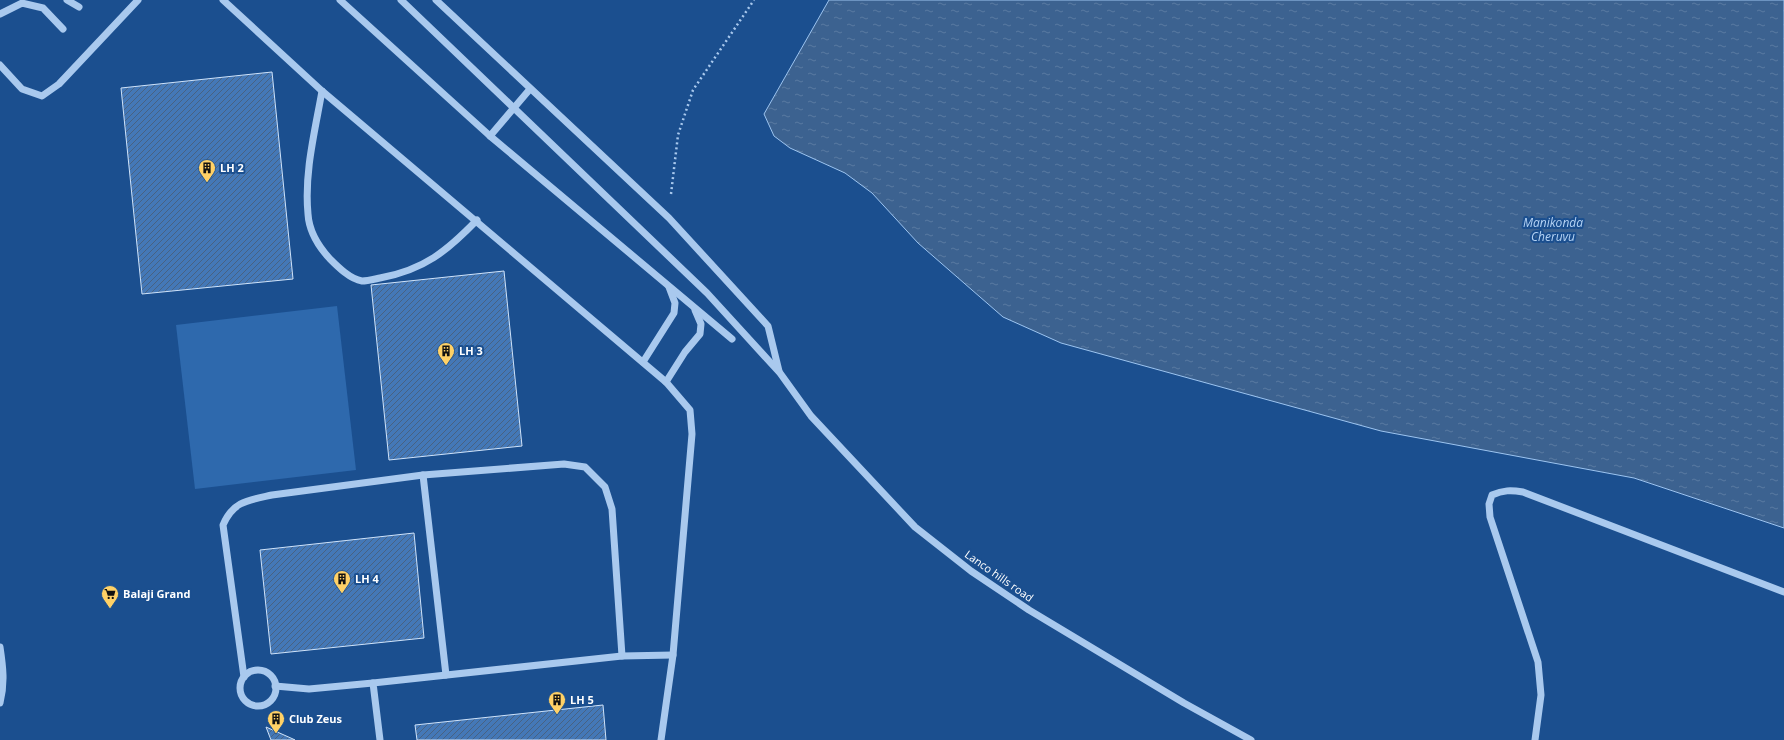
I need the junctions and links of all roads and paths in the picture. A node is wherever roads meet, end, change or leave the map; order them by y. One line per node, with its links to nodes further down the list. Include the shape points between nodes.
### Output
1 (67, 0): 8 (street)
2 (138, 0): 11 (street, via 59,84 42,96 22,89)
3 (223, 0): 13 (street)
4 (340, 0): 15 (street)
5 (400, 0): 14 (street)
6 (436, 0): 12 (street)
7 (754, 0): 16 (path, via 693,90 678,135)
8 (79, 7)
9 (0, 14): 10 (street, via 22,3 43,8)
10 (63, 29)
11 (0, 65)
12 (530, 89): 14 (street); 16 (street)
13 (322, 91): 17 (street); 17 (street, via 308,168 308,214 312,234 322,250 339,268 362,281 409,270 450,247)
14 (513, 109): 15 (street); 22 (street, via 707,293)
15 (490, 136): 18 (street)
16 (669, 218): 22 (street, via 768,326)
17 (477, 220): 21 (street)
18 (668, 285): 19 (street); 21 (street, via 675,303 674,313)
19 (694, 308): 20 (street); 23 (street, via 701,324 700,334)
20 (732, 340)
21 (642, 362): 23 (street)
22 (780, 373): 36 (street, Lanco hills road, via 811,416 915,527 965,566 1029,610)
23 (666, 382): 27 (street, via 690,410 692,422)
24 (423, 475): 28 (street, via 564,464 584,468 605,487 612,509); 29 (street); 30 (street, via 272,495 248,500 228,514 223,525)
25 (1784, 592): 37 (street, via 1523,492 1506,490 1492,495 1489,504 1490,517 1538,662 1541,695)
26 (0, 647): 33 (street, via 4,689)
27 (673, 655): 28 (street); 35 (street)
28 (622, 656): 29 (street)
29 (446, 675): 31 (street)
30 (244, 677): 32 (street, via 260,670 270,675); 32 (street, via 241,682 241,693 247,703 253,705 269,702)
31 (373, 682): 32 (street, via 310,689); 34 (street)
32 (275, 686)
33 (0, 703)
34 (380, 740)
35 (661, 740)
36 (1251, 740)
37 (1535, 740)

